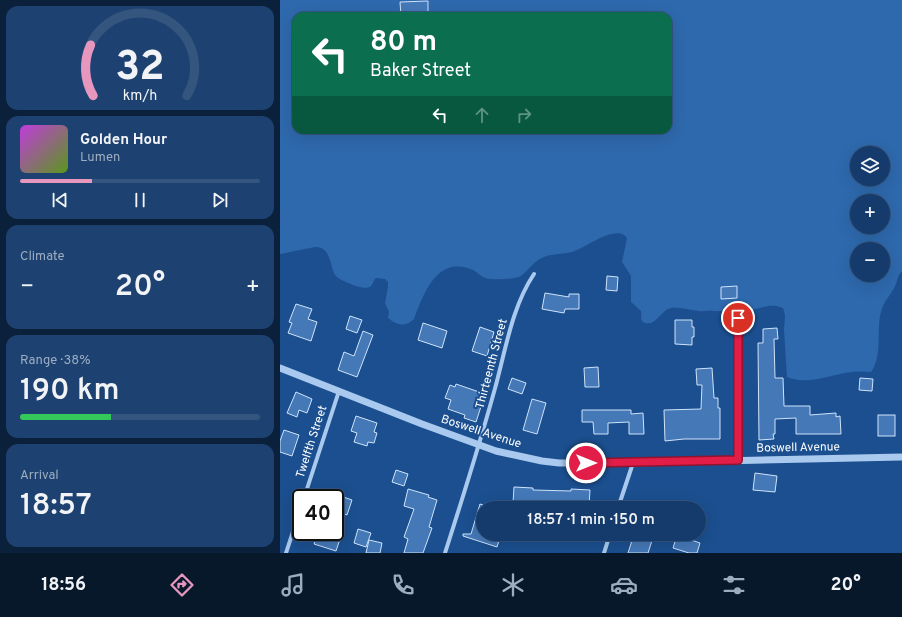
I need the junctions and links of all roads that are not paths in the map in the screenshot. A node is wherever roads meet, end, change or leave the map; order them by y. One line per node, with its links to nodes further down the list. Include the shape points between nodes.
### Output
1 (534, 274): 5 (street, Thirteenth Street, via 518,307)
2 (738, 318): 7 (street)
3 (280, 368): 4 (street, Boswell Avenue)
4 (339, 391): 5 (street, Boswell Avenue); 9 (street, Twelfth Street)
5 (480, 445): 8 (street, Boswell Avenue, via 510,455 542,461); 14 (street, Thirteenth Street)
6 (902, 457): 7 (street, Boswell Avenue)
7 (738, 460): 8 (street, Boswell Avenue)
8 (633, 463): 10 (street)
9 (307, 489)
10 (620, 501)
11 (292, 535): 13 (street)
12 (608, 541): 15 (street)
13 (286, 553)
14 (445, 553)
15 (604, 553)

